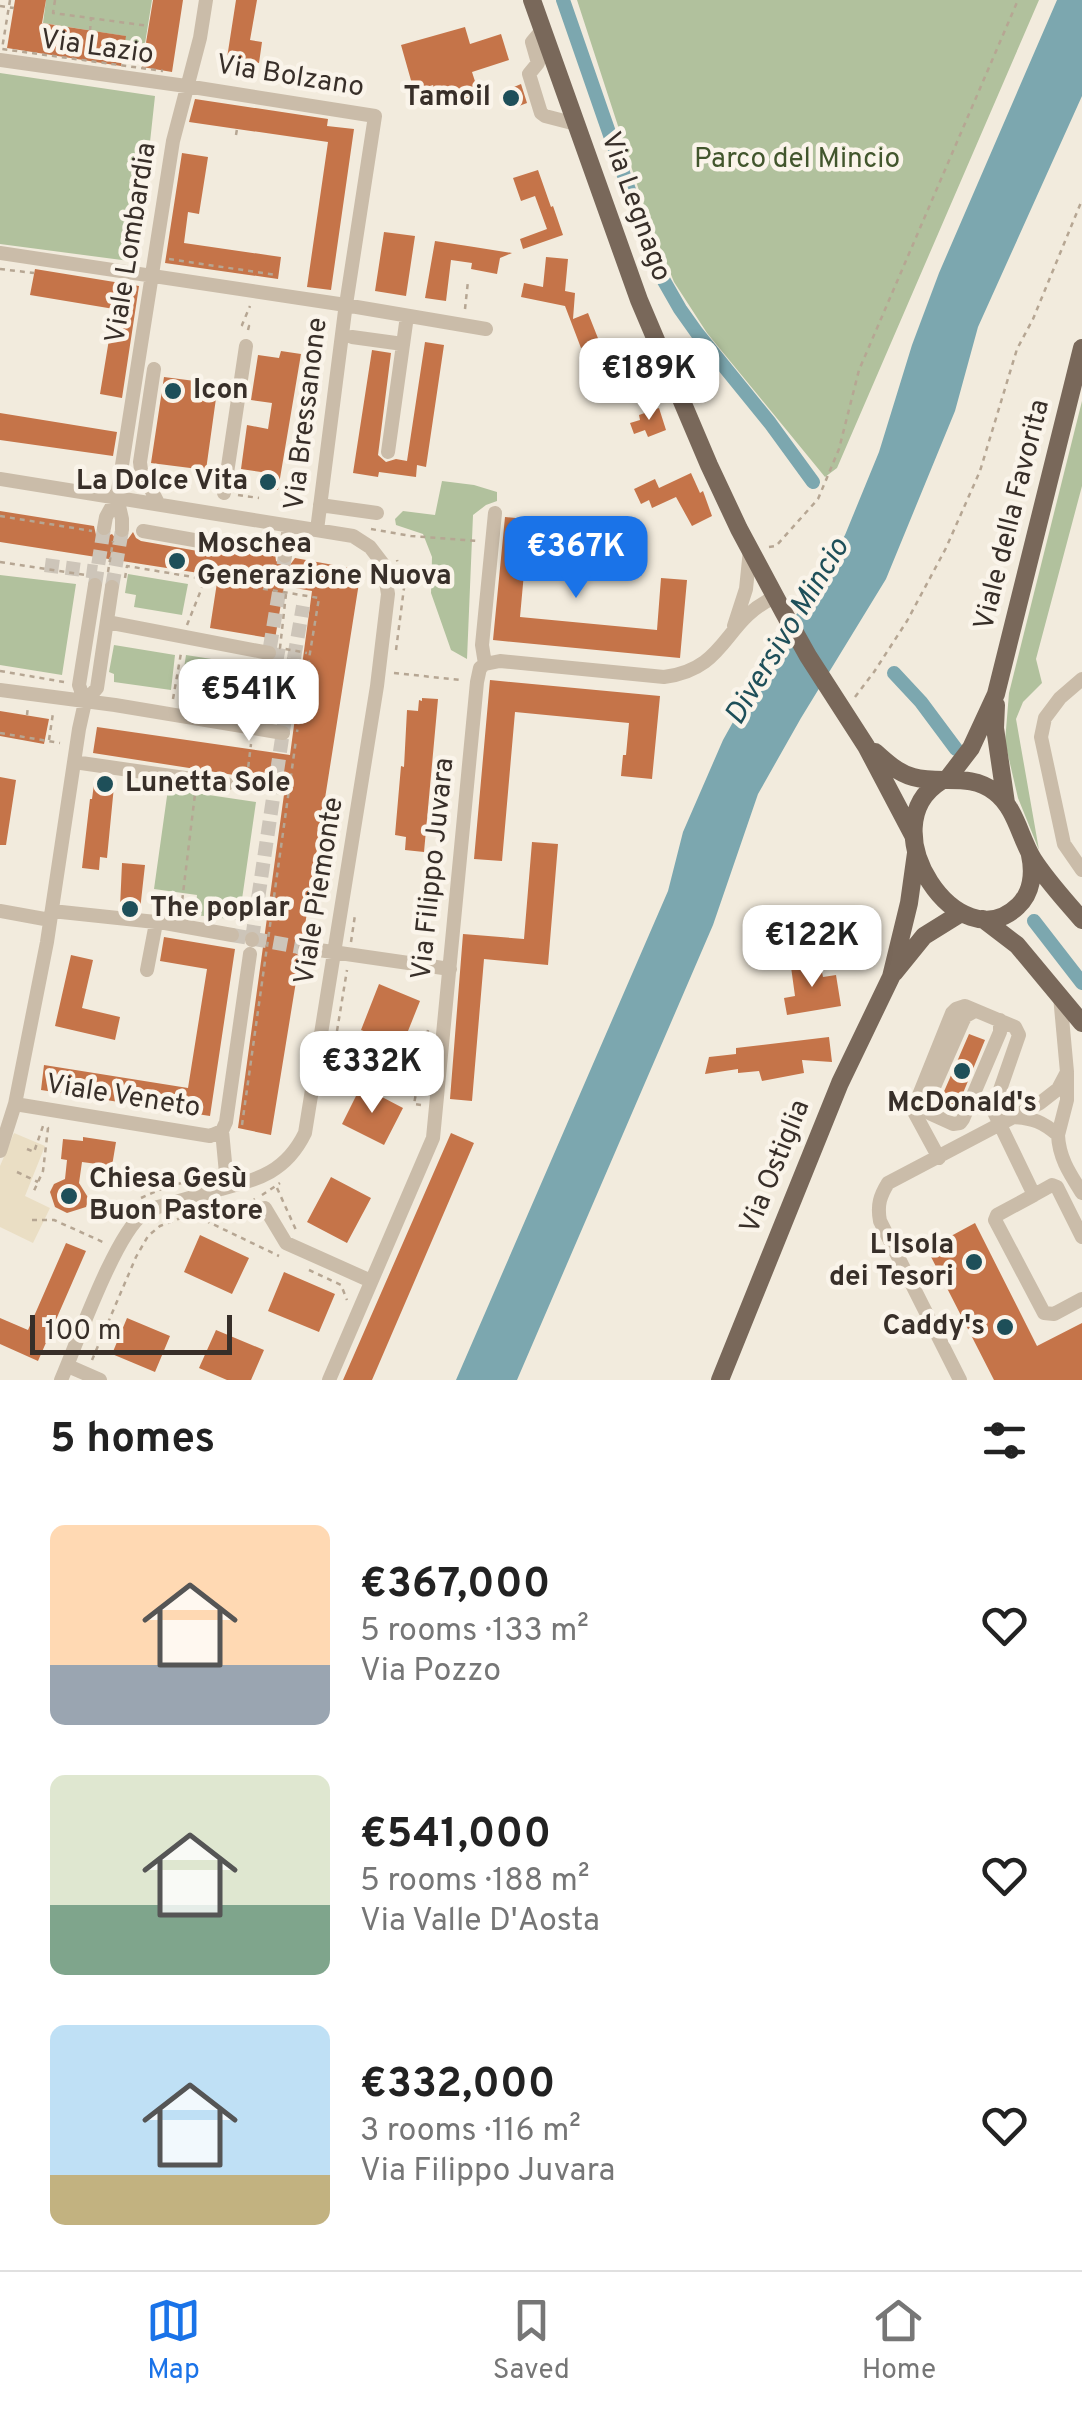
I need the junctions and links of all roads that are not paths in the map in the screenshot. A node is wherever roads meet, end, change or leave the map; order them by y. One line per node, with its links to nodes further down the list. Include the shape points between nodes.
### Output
1 (206, 0): 5 (street, Viale Lombardia)
2 (532, 0): 3 (main road, Via Legnago)
3 (543, 29): 6 (main road, Via Legnago); 6 (street, via 532,42 538,64 529,74 541,113)
4 (0, 60): 5 (street, Via Lazio)
5 (186, 86): 8 (street, Viale Lombardia); 9 (street, Via Bolzano, via 375,116)
6 (576, 124): 30 (main road, Via Legnago, via 639,300)
7 (0, 253): 8 (street)
8 (152, 277): 9 (street); 20 (street, Viale Lombardia)
9 (346, 305): 10 (street); 22 (street, Via Bressanone)
10 (407, 316): 11 (street); 13 (street)
11 (486, 329)
12 (352, 337): 13 (street)
13 (403, 344): 17 (street)
14 (246, 346): 19 (street)
15 (1082, 348): 39 (main road, Viale della Favorita)
16 (154, 369): 21 (street, via 140,462)
17 (388, 452)
18 (0, 478): 20 (street, Viale Piemonte)
19 (230, 494)
20 (118, 497): 21 (street, Viale Piemonte); 27 (street, Viale Lombardia, via 122,519)
21 (158, 503): 25 (street, Viale Piemonte)
22 (320, 505): 23 (street); 26 (street, Via Bressanone)
23 (377, 513)
24 (495, 513): 36 (street, Via Filippo Juvara)
25 (289, 526): 26 (street, Viale Piemonte); 31 (street)
26 (318, 530): 59 (street, Viale Piemonte, via 353,536 370,547 383,564 388,594)
27 (109, 531)
28 (143, 531): 29 (street)
29 (211, 544)
30 (750, 549): 32 (main road, Via Legnago); 34 (street)
31 (285, 556)
32 (780, 605): 34 (street, via 752,610); 42 (main road, Via Legnago)
33 (107, 622): 35 (street); 40 (street, via 96,688); 40 (street, via 105,583 79,685)
34 (732, 631): 36 (street, via 707,662 664,677)
35 (269, 653)
36 (485, 664): 60 (street, Via Filippo Juvara)
37 (1082, 679): 49 (street, via 1045,718 1041,737 1064,844)
38 (0, 690): 40 (street)
39 (996, 694): 44 (main road, Viale della Favorita, via 971,748); 46 (main road, Viale della Favorita)
40 (85, 702): 41 (street); 43 (street)
41 (282, 733)
42 (866, 746): 44 (main road, Via Legnago, via 910,777); 47 (main road, Via Legnago)
43 (74, 762): 45 (street); 52 (street)
44 (945, 780): 46 (main road, Via Legnago, via 981,784); 47 (main road, via 918,806)
45 (228, 784)
46 (1006, 804): 48 (main road)
47 (915, 845): 51 (main road, Via Legnago, via 932,886); 62 (main road, Via Ostiglia, via 910,903)
48 (1030, 854): 53 (main road, via 1032,878 1022,901 1003,916); 54 (main road)
49 (1082, 870)
50 (0, 911): 52 (street)
51 (960, 914): 53 (main road); 62 (main road, Via Ostiglia, via 924,936)
52 (51, 915): 55 (street); 68 (street)
53 (983, 919): 63 (main road, via 1017,944)
54 (1082, 920)
55 (156, 922): 56 (street); 61 (street)
56 (232, 936)
57 (251, 944): 71 (street, Viale Veneto)
58 (305, 948): 59 (street)
59 (342, 954): 60 (street); 82 (street, Viale Piemonte, via 299,1146 262,1178 143,1214 118,1249)
60 (450, 968): 80 (street, Via Filippo Juvara, via 432,1138)
61 (147, 970)
62 (891, 977): 85 (main road, Via Ostiglia, via 840,1083)
63 (1060, 995): 66 (main road); 67 (street)
64 (975, 1011): 65 (street); 65 (street, via 963,1020 927,1104 931,1114 953,1124 963,1119); 74 (street, via 965,1006 952,1013 913,1110)
65 (1000, 1020): 70 (street, via 1019,1035 993,1110)
66 (1082, 1022)
67 (1067, 1072): 70 (street, via 1049,1098); 72 (street)
68 (15, 1104): 69 (street); 71 (street, Viale Veneto, via 210,1136); 73 (street)
69 (0, 1117)
70 (1006, 1121): 72 (street, via 1033,1118); 74 (street); 77 (street)
71 (222, 1131): 75 (street, Viale Veneto)
72 (1058, 1135): 76 (street, via 1062,1160)
73 (0, 1151)
74 (939, 1158): 86 (street, via 888,1184 878,1209)
75 (226, 1174)
76 (1082, 1193)
77 (1034, 1195): 79 (street, via 1057,1187); 81 (street, via 995,1220 1044,1313)
78 (266, 1208): 80 (street, via 286,1244)
79 (1082, 1238)
80 (371, 1281): 84 (street, Via Filippo Juvara)
81 (1082, 1299)
82 (64, 1373): 83 (street)
83 (93, 1377)
84 (330, 1380)
85 (720, 1380)
86 (960, 1380)

